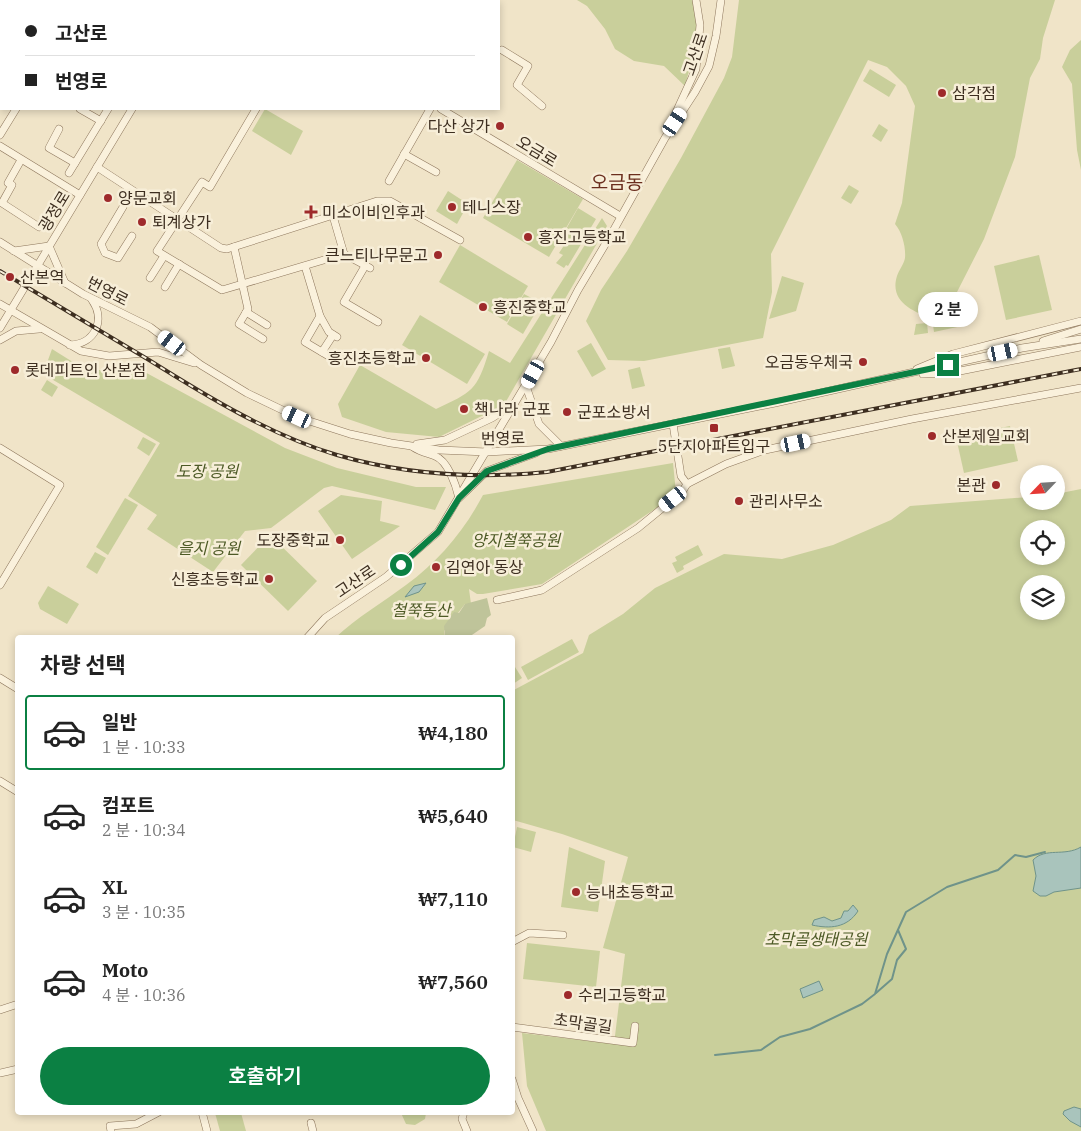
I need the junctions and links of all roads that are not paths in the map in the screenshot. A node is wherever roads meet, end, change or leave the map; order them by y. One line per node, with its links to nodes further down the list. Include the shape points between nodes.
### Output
1 (696, 0): 15 (street, 고산로, via 700,25 696,69)
2 (721, 0): 15 (street, 고산로, via 709,66)
3 (502, 50): 4 (street, via 528,66 517,86)
4 (542, 106)
5 (15, 110): 14 (street)
6 (82, 110): 12 (street)
7 (107, 110): 12 (street)
8 (131, 110): 20 (street, 광정로)
9 (255, 110): 29 (street, via 210,187 202,182)
10 (429, 110): 17 (street)
11 (443, 110): 28 (street, 오금로)
12 (101, 121): 19 (street)
13 (59, 129): 19 (street, via 48,148)
14 (0, 135)
15 (665, 138): 28 (street, 고산로)
16 (0, 146): 18 (street)
17 (404, 154): 21 (street); 23 (street)
18 (22, 160): 24 (street); 25 (street, via 8,183 12,185 2,203 40,227)
19 (75, 163): 22 (street)
20 (96, 167): 24 (street, 광정로); 29 (street)
21 (436, 172)
22 (70, 173)
23 (389, 181)
24 (80, 195): 33 (street, 광정로)
25 (52, 206)
26 (123, 207): 30 (street, via 101,244 105,253 118,258)
27 (333, 216): 31 (street, via 377,201 390,201); 34 (street); 36 (street)
28 (620, 216): 66 (street, 고산로)
29 (177, 220): 34 (street, via 221,248); 37 (street, via 157,251)
30 (132, 236)
31 (460, 240)
32 (0, 242): 35 (street, 번영로)
33 (49, 246): 35 (street); 39 (street, 광정로); 42 (street)
34 (234, 247): 43 (street)
35 (14, 251): 39 (street, 번영로)
36 (344, 254): 40 (street); 51 (street, via 367,267 344,302)
37 (164, 256): 38 (street); 41 (street)
38 (179, 264): 43 (street, via 222,290); 44 (street)
39 (37, 265): 42 (street, 번영로); 47 (street, 광정로)
40 (304, 266): 43 (street); 49 (street)
41 (150, 278)
42 (65, 283): 45 (street, 번영로)
43 (243, 284): 48 (street)
44 (164, 287)
45 (92, 299): 59 (street, via 99,317 94,333 79,345); 64 (street, 번영로, via 150,327)
46 (0, 304): 47 (street, 번영로)
47 (10, 310): 53 (street, 광정로); 54 (street, 번영로)
48 (246, 312): 52 (street); 56 (street, via 239,324)
49 (320, 316): 62 (street, via 335,336); 62 (street, via 305,342)
50 (1081, 321): 65 (street, via 953,354)
51 (378, 322)
52 (267, 326)
53 (0, 328)
54 (40, 329): 58 (street, via 16,330); 59 (street, 번영로)
55 (1081, 329): 61 (street, 번영로)
56 (262, 339)
57 (1081, 339): 61 (street, 번영로)
58 (0, 340)
59 (67, 345): 64 (street, 번영로, via 86,353 109,356 158,352)
60 (1081, 347): 65 (street, via 950,373)
61 (1022, 348): 65 (street, 번영로)
62 (322, 352): 63 (street)
63 (337, 361)
64 (201, 365): 70 (street, 번영로, via 247,393 297,417 350,434)
65 (902, 375): 69 (street, 번영로)
66 (526, 386): 68 (street, 고산로); 71 (street, via 539,424)
67 (1081, 388): 75 (street, via 765,450 726,464)
68 (516, 403): 70 (street, via 445,440); 74 (street, 고산로)
69 (673, 424): 71 (street, 번영로); 75 (street, via 681,476)
70 (409, 445): 74 (street, 번영로); 76 (street, via 424,454 437,456 445,465)
71 (561, 446): 73 (street, 번영로)
72 (0, 448): 77 (street, via 60,485)
73 (548, 449): 74 (street, 번영로); 76 (street, via 487,471)
74 (487, 452): 76 (street, 고산로)
75 (687, 484): 78 (street, via 682,492 638,528 542,590)
76 (459, 498): 79 (street, 고산로, via 431,540 386,577 325,618)
77 (0, 585)
78 (497, 600)
79 (310, 635)
80 (0, 678): 81 (street)
81 (15, 687)
82 (0, 781): 83 (street)
83 (15, 790)
84 (563, 935): 85 (street, via 529,933)
85 (515, 940)
86 (15, 1005): 87 (street)
87 (0, 1010)
88 (635, 1026): 89 (street, 초막골길, via 634,1043)
89 (515, 1027)
90 (15, 1070): 91 (street)
91 (0, 1073)
92 (515, 1088): 101 (street)
93 (153, 1115): 97 (street, via 136,1124 110,1126)
94 (203, 1115): 98 (street)
95 (463, 1115): 100 (street)
96 (311, 1123): 99 (street)
97 (111, 1131)
98 (207, 1131)
99 (313, 1131)
100 (467, 1131)
101 (533, 1131)

